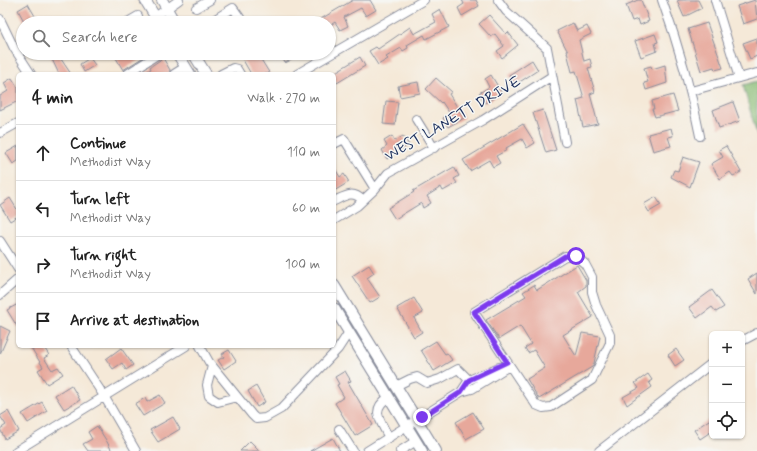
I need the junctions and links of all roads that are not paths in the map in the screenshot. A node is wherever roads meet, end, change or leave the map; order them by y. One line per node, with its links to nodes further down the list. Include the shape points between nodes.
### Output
1 (145, 0): 10 (main road)
2 (179, 0): 8 (street)
3 (210, 0): 9 (street)
4 (424, 0): 17 (street)
5 (498, 0): 31 (street, via 506,11 547,48)
6 (662, 0): 33 (street)
7 (715, 0): 32 (street)
8 (164, 4): 11 (street); 12 (main road)
9 (196, 8)
10 (155, 16)
11 (159, 16)
12 (171, 16)
13 (220, 16): 14 (street, via 233,8)
14 (239, 16)
15 (0, 19): 16 (street)
16 (16, 51)
17 (336, 51)
18 (22, 60): 24 (street)
19 (149, 60): 25 (street)
20 (182, 60): 23 (main road)
21 (200, 60): 26 (main road)
22 (321, 60): 29 (street)
23 (188, 70)
24 (30, 72)
25 (130, 72)
26 (205, 72)
27 (225, 72): 28 (street, via 233,68)
28 (238, 72)
29 (300, 72)
30 (757, 73): 32 (street)
31 (552, 76): 38 (street); 40 (street, WEST LANETT DRIVE)
32 (739, 78): 33 (street)
33 (691, 91): 37 (street)
34 (416, 119): 40 (street)
35 (16, 124): 36 (street)
36 (0, 133)
37 (700, 136)
38 (565, 142)
39 (336, 143): 41 (street, via 344,139)
40 (434, 148): 41 (street, WEST LANETT DRIVE, via 388,173)
41 (375, 189): 43 (street, WEST LANETT DRIVE)
42 (336, 200): 43 (street, via 352,193 357,194)
43 (362, 200): 44 (street, WEST LANETT DRIVE)
44 (336, 219)
45 (0, 241): 46 (street)
46 (16, 266)
47 (16, 281): 49 (street)
48 (336, 288): 61 (main road)
49 (0, 295)
50 (336, 311): 51 (main road)
51 (349, 332): 64 (street, via 329,358 275,413 265,418 256,418); 65 (main road)
52 (757, 333): 53 (street)
53 (745, 339)
54 (73, 348): 63 (street)
55 (183, 348): 63 (street)
56 (201, 348): 59 (street)
57 (508, 364): 57 (street, via 474,312 565,256 576,256 585,264 592,277 592,292 596,305 610,335 610,343 592,380 551,407 543,408 536,405); 60 (street); 62 (street, via 472,389)
58 (709, 365): 79 (street)
59 (212, 366): 64 (street); 64 (street, via 207,386 209,396 218,402)
60 (469, 380): 61 (street, via 458,369 433,382 427,383 417,377); 62 (street)
61 (396, 386): 66 (main road)
62 (461, 392): 66 (street)
63 (104, 396): 73 (street); 74 (street)
64 (237, 397)
65 (389, 397): 67 (main road); 69 (street, via 378,407 377,413)
66 (417, 420): 67 (street); 70 (main road)
67 (406, 427): 69 (street); 71 (main road)
68 (339, 430): 75 (street)
69 (389, 438): 72 (street)
70 (429, 438): 71 (main road); 78 (main road)
71 (419, 446): 77 (street)
72 (379, 448): 76 (street)
73 (16, 451)
74 (136, 451)
75 (353, 451)
76 (367, 451)
77 (400, 451)
78 (436, 451)
79 (599, 451)

